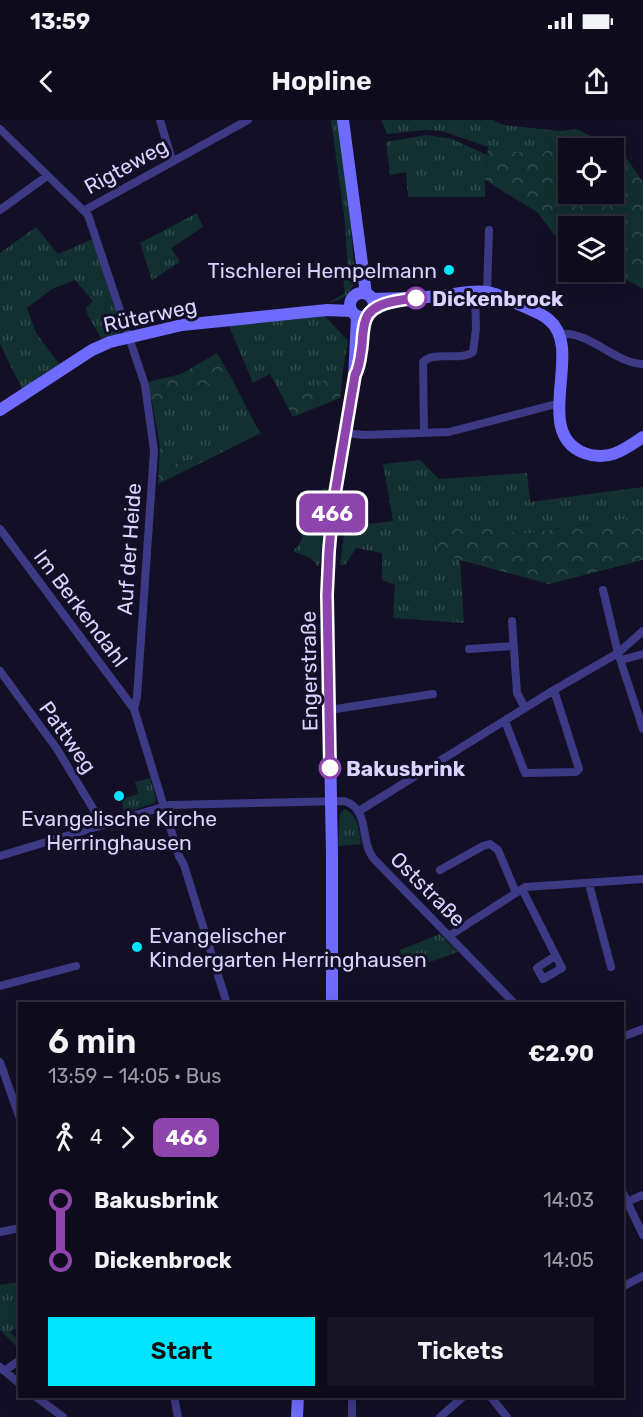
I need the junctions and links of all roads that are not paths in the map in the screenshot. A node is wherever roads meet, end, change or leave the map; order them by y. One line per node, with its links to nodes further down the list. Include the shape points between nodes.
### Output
1 (160, 120): 5 (street)
2 (248, 120): 5 (street, Rigteweg)
3 (343, 120): 11 (main road, Engerstraße, via 360,256)
4 (0, 129): 6 (street, Auf der Heide)
5 (172, 160): 8 (street, Rigteweg)
6 (47, 176): 7 (street); 8 (street, Auf der Heide)
7 (0, 210)
8 (85, 210): 13 (street, Auf der Heide)
9 (489, 230): 10 (street)
10 (481, 292): 11 (main road, Rüterweg); 12 (main road, via 542,315); 18 (street, via 473,352 467,356 428,357 423,362)
11 (362, 305): 13 (main road, Rüterweg, via 182,325); 17 (main road, Engerstraße)
12 (560, 334): 14 (street, via 572,334); 15 (main road)
13 (129, 338): 16 (main road, Rüterweg, via 92,350); 32 (street, Auf der Heide, via 144,385 154,451)
14 (643, 364)
15 (560, 403): 18 (street, via 448,432); 19 (main road, via 562,431 582,452 613,455)
16 (0, 410)
17 (345, 433): 18 (street); 33 (main road, Engerstraße, via 328,555)
18 (424, 433)
19 (643, 437)
20 (0, 529): 32 (street, Im Berkendahl)
21 (603, 590): 27 (street)
22 (512, 621): 24 (street)
23 (643, 631): 27 (street)
24 (513, 646): 25 (street); 31 (street, via 517,693)
25 (469, 649)
26 (643, 654): 27 (street)
27 (620, 657): 29 (street); 34 (street)
28 (0, 671): 40 (street, Pattweg, via 57,749)
29 (554, 690): 31 (street); 35 (street, via 579,769 525,773)
30 (433, 694): 33 (street)
31 (525, 708): 35 (street)
32 (135, 709): 38 (street, Auf der Heide)
33 (329, 710): 37 (main road, Engerstraße)
34 (641, 713): 36 (street)
35 (505, 721): 39 (street)
36 (643, 729)
37 (331, 801): 38 (street); 39 (street, via 350,803); 52 (main road, Engerstraße)
38 (164, 807): 40 (street); 51 (street, Auf der Heide)
39 (359, 811): 46 (street, Oststraße, via 370,855)
40 (103, 825): 41 (street)
41 (0, 856)
42 (440, 870): 45 (street, via 490,844 498,850)
43 (643, 879): 44 (street)
44 (589, 884): 45 (street); 49 (street)
45 (519, 891): 46 (street); 47 (street)
46 (449, 936): 53 (street, Oststraße)
47 (555, 956)
48 (76, 966): 50 (street)
49 (611, 967)
50 (0, 986)
51 (226, 1002)
52 (332, 1002)
53 (513, 1002)
54 (643, 1029): 55 (street)
55 (624, 1036)
56 (0, 1062): 57 (street)
57 (18, 1113)
58 (643, 1194): 59 (street)
59 (625, 1203): 62 (street)
60 (18, 1228): 61 (street)
61 (0, 1232)
62 (643, 1235)
63 (643, 1276): 64 (street)
64 (624, 1286)
65 (18, 1361): 66 (street)
66 (2, 1369): 67 (street)
67 (18, 1382)
68 (38, 1398): 74 (street)
69 (174, 1398): 75 (street)
70 (298, 1398): 76 (main road)
71 (352, 1398): 77 (street)
72 (462, 1398): 78 (street)
73 (492, 1398): 79 (street)
74 (63, 1417)
75 (177, 1417)
76 (297, 1417)
77 (352, 1417)
78 (440, 1417)
79 (507, 1417)

